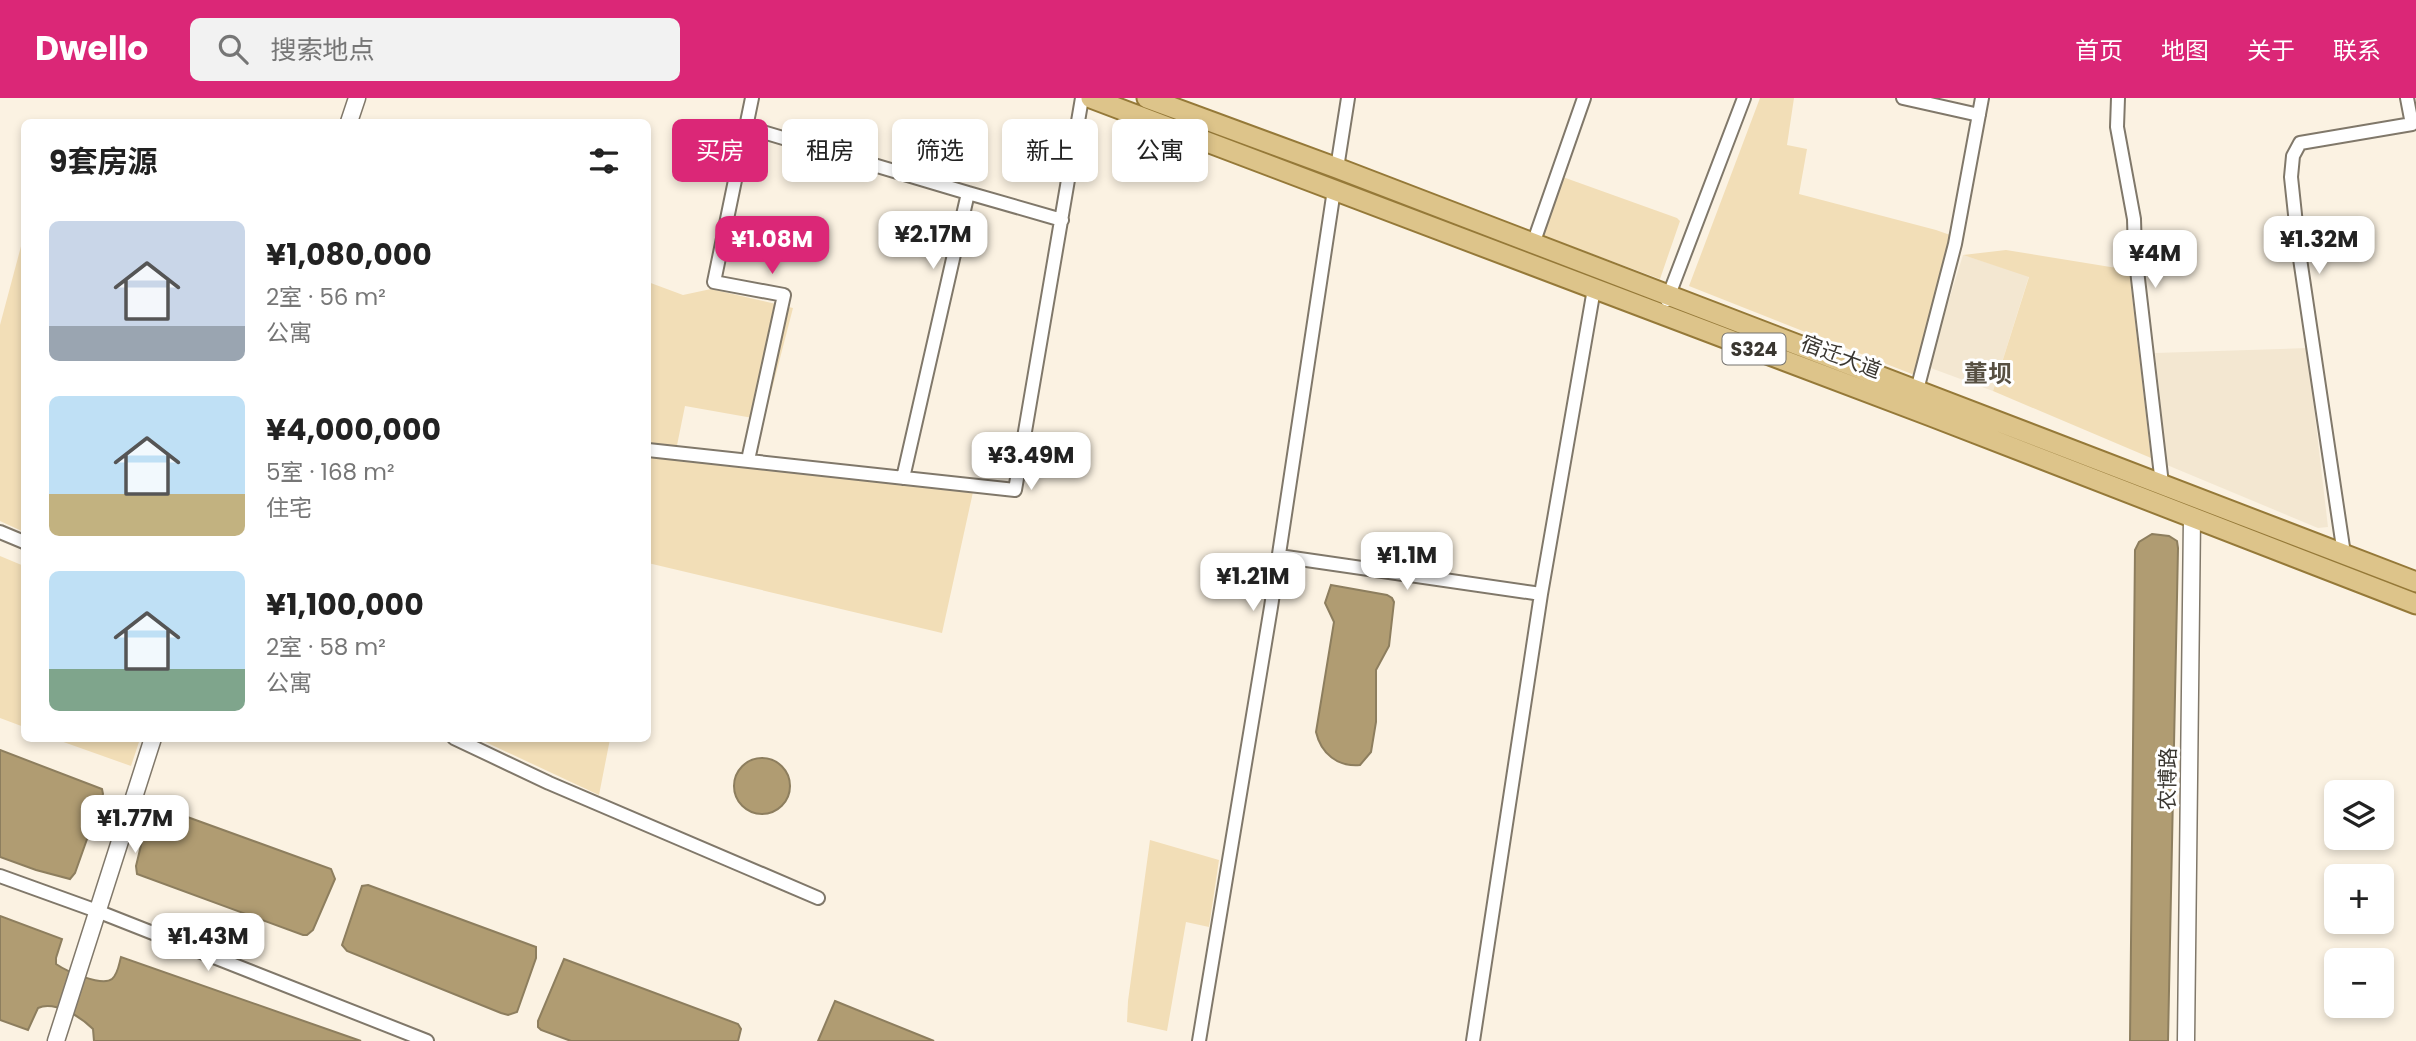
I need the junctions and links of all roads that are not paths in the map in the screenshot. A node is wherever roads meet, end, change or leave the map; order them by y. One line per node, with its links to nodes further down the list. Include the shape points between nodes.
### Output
1 (357, 98): 14 (street)
2 (752, 98): 15 (street)
3 (1083, 98): 21 (street)
4 (1091, 98): 19 (main road, 宿迁大道 / S324)
5 (1147, 98): 17 (main road, 宿迁大道 / S324)
6 (1348, 98): 17 (street)
7 (1584, 98): 22 (street)
8 (1744, 98): 24 (street)
9 (1903, 98): 13 (street)
10 (1982, 98): 13 (street)
11 (2118, 98): 29 (street, via 2117,127 2134,219 2134,253)
12 (2407, 98): 33 (street, via 2412,124 2300,143 2291,177)
13 (1979, 115): 25 (street, via 1955,244)
14 (350, 119)
15 (748, 119)
16 (768, 134): 20 (street)
17 (1337, 168): 22 (main road, 宿迁大道 / S324)
18 (734, 182): 27 (street, via 713,282 784,295)
19 (1335, 190): 23 (main road, 宿迁大道 / S324); 34 (street)
20 (968, 193): 21 (street); 28 (street)
21 (1062, 219): 28 (street, via 1015,490)
22 (1533, 244): 24 (main road, 宿迁大道 / S324)
23 (1594, 289): 24 (main road, 宿迁大道 / S324); 36 (street)
24 (1665, 305): 25 (main road, 宿迁大道 / S324); 30 (main road, 宿迁大道 / S324)
25 (1917, 390): 29 (main road, 宿迁大道 / S324)
26 (651, 450): 27 (street)
27 (748, 460): 28 (street)
28 (904, 478)
29 (2162, 484): 33 (main road, 宿迁大道 / S324)
30 (2192, 517): 37 (main road, 宿迁大道 / S324); 47 (street, 农博路)
31 (0, 531): 32 (street)
32 (21, 541)
33 (2344, 554): 35 (main road, 宿迁大道 / S324)
34 (1279, 556): 36 (street); 45 (street)
35 (2416, 582)
36 (1541, 594): 46 (street)
37 (2416, 604)
38 (152, 742): 42 (street)
39 (463, 742): 41 (street)
40 (0, 876): 42 (street)
41 (818, 898)
42 (97, 911): 43 (street); 44 (street)
43 (57, 1039)
44 (427, 1041)
45 (1199, 1041)
46 (1473, 1041)
47 (2186, 1041)

